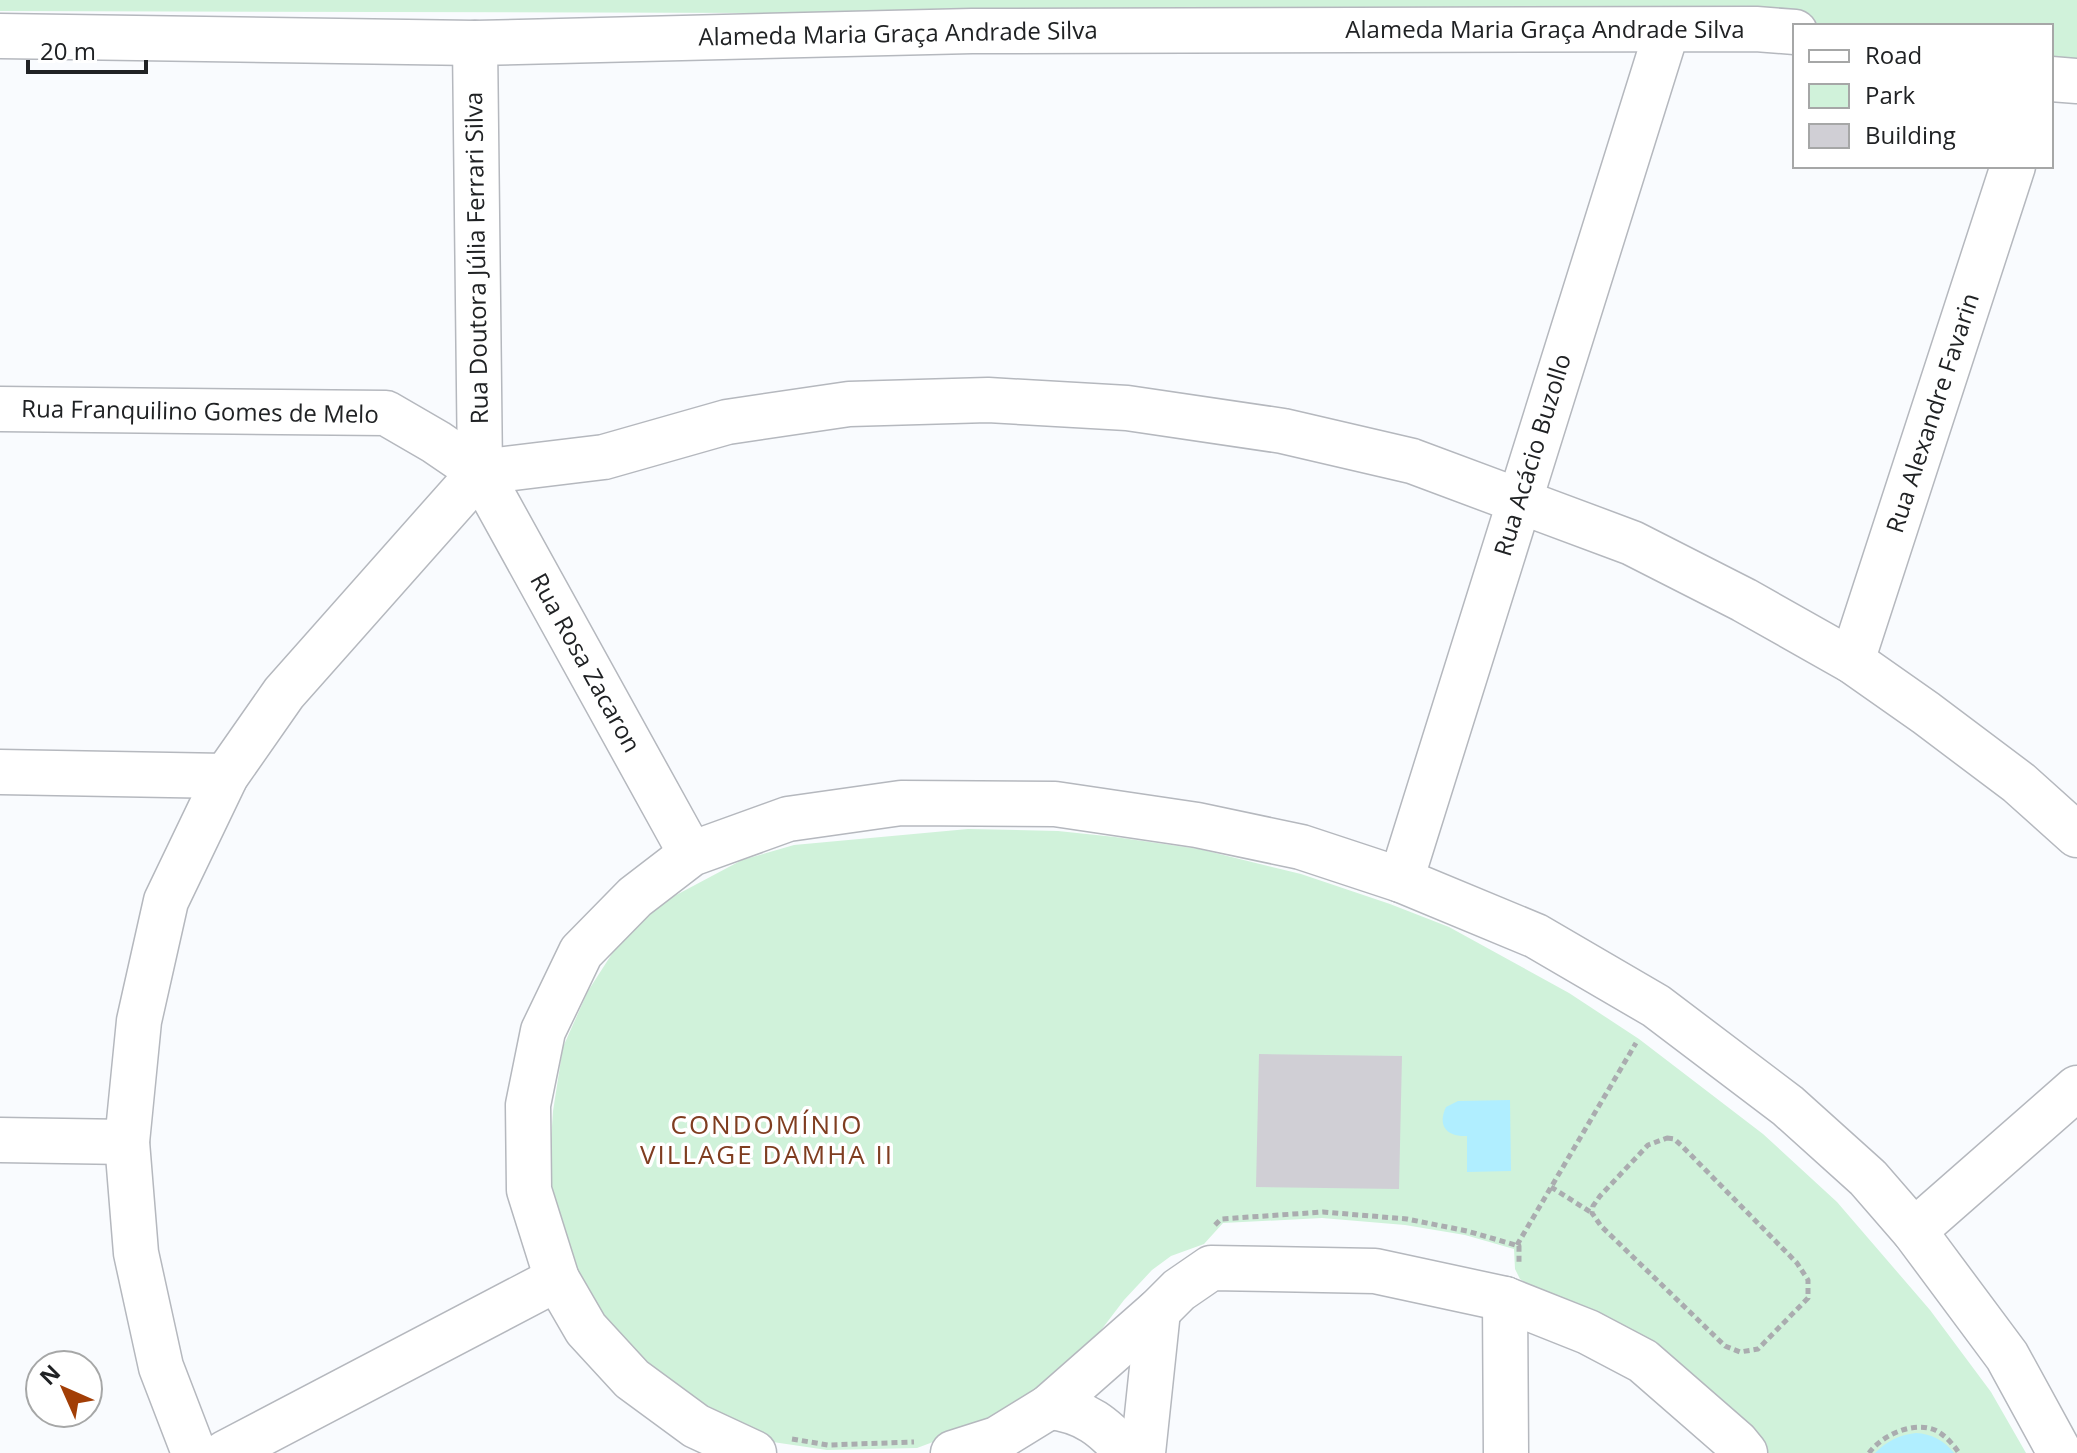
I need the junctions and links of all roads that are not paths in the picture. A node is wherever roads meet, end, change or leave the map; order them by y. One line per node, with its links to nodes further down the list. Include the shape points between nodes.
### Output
1 (1667, 30): 2 (street, Alameda Maria Graça Andrade Silva); 4 (street, Alameda Maria Graça Andrade Silva, via 972,31); 10 (street, Rua Acácio Buzollo)
2 (1793, 32)
3 (0, 36): 4 (street, Alameda Maria Graça Andrade Silva)
4 (475, 43): 9 (street, Rua Doutora Júlia Ferrari Silva)
5 (2053, 79): 6 (street)
6 (2077, 81)
7 (2012, 168): 11 (street, Rua Alexandre Favarin)
8 (0, 409): 9 (street, Rua Franquilino Gomes de Melo, via 386,413)
9 (480, 472): 10 (street, via 604,457 727,422 849,404 988,400 1127,408 1283,431 1412,461); 13 (street, via 284,693); 15 (street, Rua Rosa Zacaron)
10 (1519, 499): 11 (street, via 1632,543); 16 (street, Rua Acácio Buzollo)
11 (1852, 661): 14 (street, via 2019,783)
12 (0, 772): 13 (street)
13 (226, 776): 19 (street, via 166,901 139,1021)
14 (2077, 835)
15 (691, 854): 16 (street, via 788,819 901,803 1055,804 1301,847); 21 (street, via 635,897 581,952 543,1031 528,1105 529,1190)
16 (1401, 880): 20 (street, via 1536,936 1656,1006 1788,1106 1868,1178)
17 (2077, 1088): 20 (street)
18 (0, 1140): 19 (street)
19 (127, 1142): 27 (street, via 136,1253 161,1367)
20 (1914, 1231): 33 (street, via 2007,1356)
21 (557, 1279): 25 (street, via 586,1329 632,1379 696,1426); 28 (street)
22 (1512, 1283): 23 (street, via 1375,1271 1211,1268); 31 (street); 32 (street, via 1643,1361)
23 (1158, 1311): 24 (street); 30 (street)
24 (1049, 1407): 26 (street, via 997,1439); 29 (street, via 1083,1415)
25 (768, 1445)
26 (934, 1448)
27 (194, 1453)
28 (225, 1453)
29 (1128, 1453)
30 (1143, 1453)
31 (1506, 1453)
32 (1745, 1453)
33 (2060, 1453)

